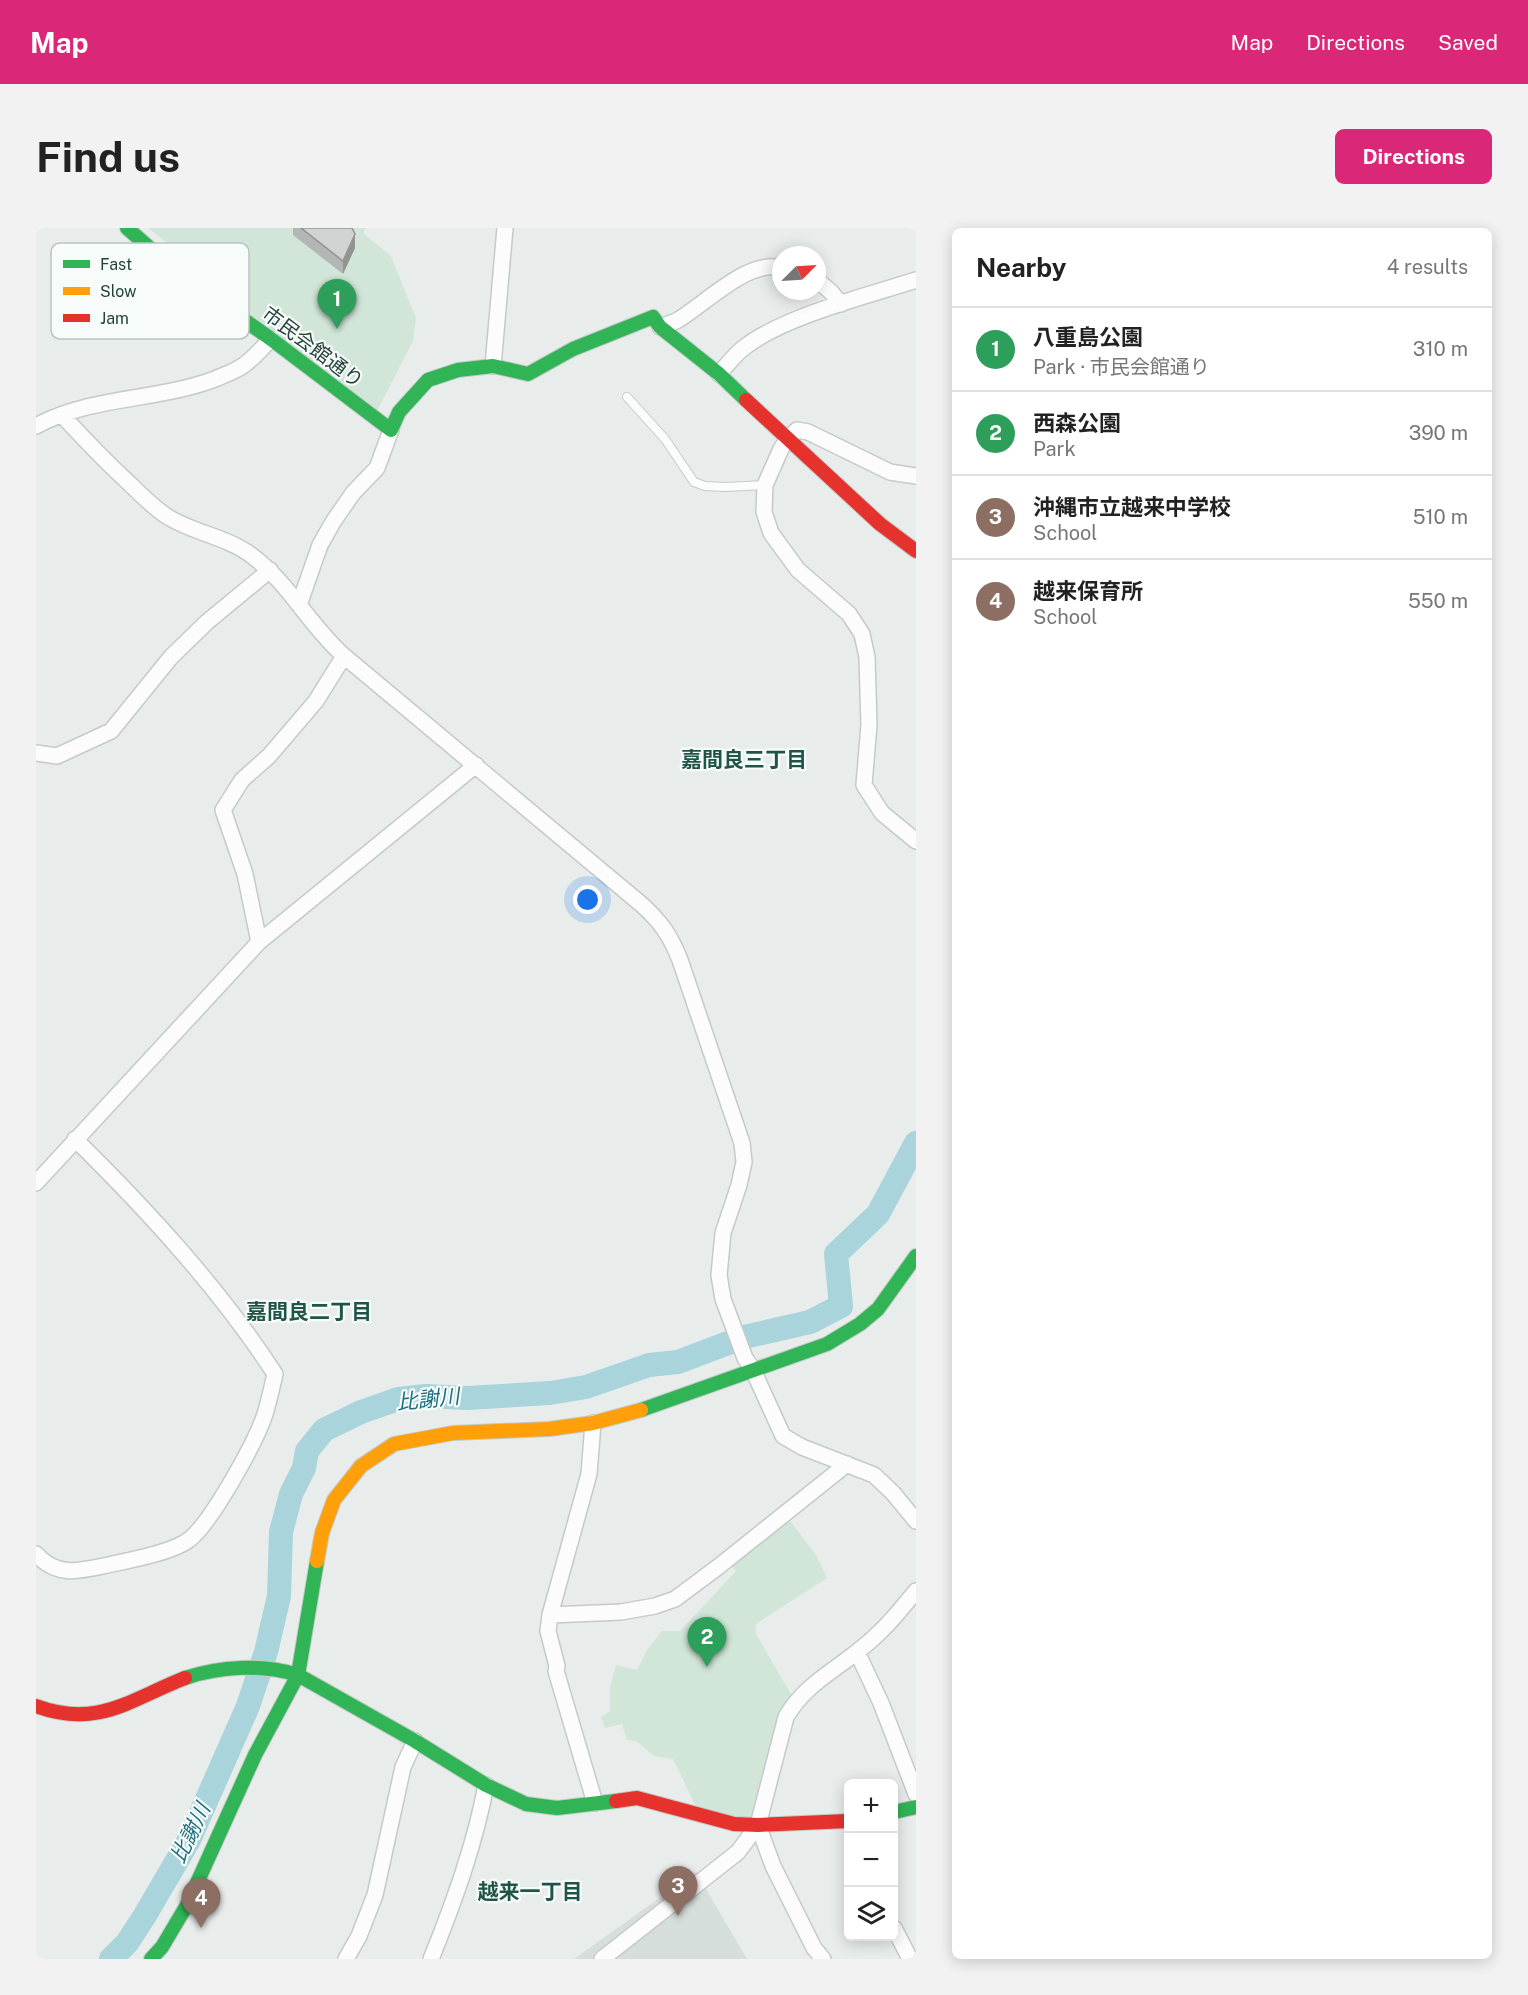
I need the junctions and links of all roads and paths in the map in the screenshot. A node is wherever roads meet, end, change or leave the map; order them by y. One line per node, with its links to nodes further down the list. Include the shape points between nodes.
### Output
1 (127, 228): 3 (street, 市民会館通り)
2 (505, 228): 11 (street)
3 (144, 243)
4 (772, 266): 9 (street, via 740,278 676,321)
5 (916, 280): 7 (street)
6 (826, 288): 7 (street)
7 (841, 304): 12 (street, via 768,333 741,350)
8 (249, 323): 10 (street, 市民会館通り)
9 (660, 327): 11 (street, via 653,317 573,349 528,374); 12 (street)
10 (271, 339): 14 (street, via 244,365 204,383); 16 (street, 市民会館通り)
11 (493, 366): 16 (street, via 458,370 428,380 399,412)
12 (719, 374): 17 (street)
13 (627, 397): 19 (lane, via 665,439 694,482 725,487)
14 (62, 415): 15 (street); 21 (street, via 107,463 168,517 250,554)
15 (36, 426)
16 (391, 430): 22 (street, via 377,468 353,493 320,544)
17 (788, 438): 18 (street, via 797,430 808,432 890,472); 19 (street); 20 (street, via 880,524)
18 (916, 477)
19 (765, 485): 26 (street, via 764,512 771,533 798,570 849,614 862,634 867,657 869,724 864,785 882,813)
20 (916, 551)
21 (270, 570): 22 (street); 24 (street, via 171,657 111,731 57,756)
22 (299, 605): 23 (street)
23 (344, 656): 25 (street); 27 (street, via 316,701 269,756 242,780 223,810 244,874)
24 (36, 753)
25 (476, 765): 27 (street); 31 (street, via 655,917 670,937 742,1143 744,1162 723,1233 719,1275 723,1299)
26 (916, 841)
27 (259, 942): 28 (street)
28 (75, 1139): 29 (street); 35 (street, via 124,1187 212,1287 275,1374 265,1415 245,1456 207,1522 189,1541 156,1554 90,1569 59,1570 45,1564)
29 (36, 1183)
30 (916, 1256): 31 (street, via 878,1309 860,1324 827,1344)
31 (749, 1364): 32 (street, via 640,1410); 33 (street, via 783,1436)
32 (593, 1423): 37 (street, via 589,1474); 39 (street, via 418,1437 394,1444 361,1466 334,1500 322,1533)
33 (847, 1464): 34 (street, via 874,1475); 37 (street, via 675,1599 621,1612)
34 (916, 1521)
35 (36, 1554)
36 (916, 1591): 38 (street, via 902,1611)
37 (550, 1615): 44 (street, via 548,1630 556,1671)
38 (858, 1652): 43 (street); 48 (street, via 795,1701 786,1717)
39 (292, 1673): 40 (street, via 255,1667 189,1677 134,1703 92,1715); 41 (street); 50 (street, via 186,1905)
40 (36, 1706)
41 (415, 1741): 42 (street); 51 (street, via 403,1767 375,1896)
42 (486, 1785): 44 (street, via 526,1804 557,1808); 52 (street, via 470,1851)
43 (916, 1794)
44 (595, 1803): 48 (street, via 637,1798 734,1824)
45 (916, 1807): 46 (street)
46 (898, 1811)
47 (844, 1821): 48 (street)
48 (758, 1825): 53 (street, via 738,1852); 54 (street, via 773,1866)
49 (898, 1936): 55 (street)
50 (151, 1959)
51 (346, 1959)
52 (431, 1959)
53 (602, 1959)
54 (823, 1959)
55 (910, 1959)

